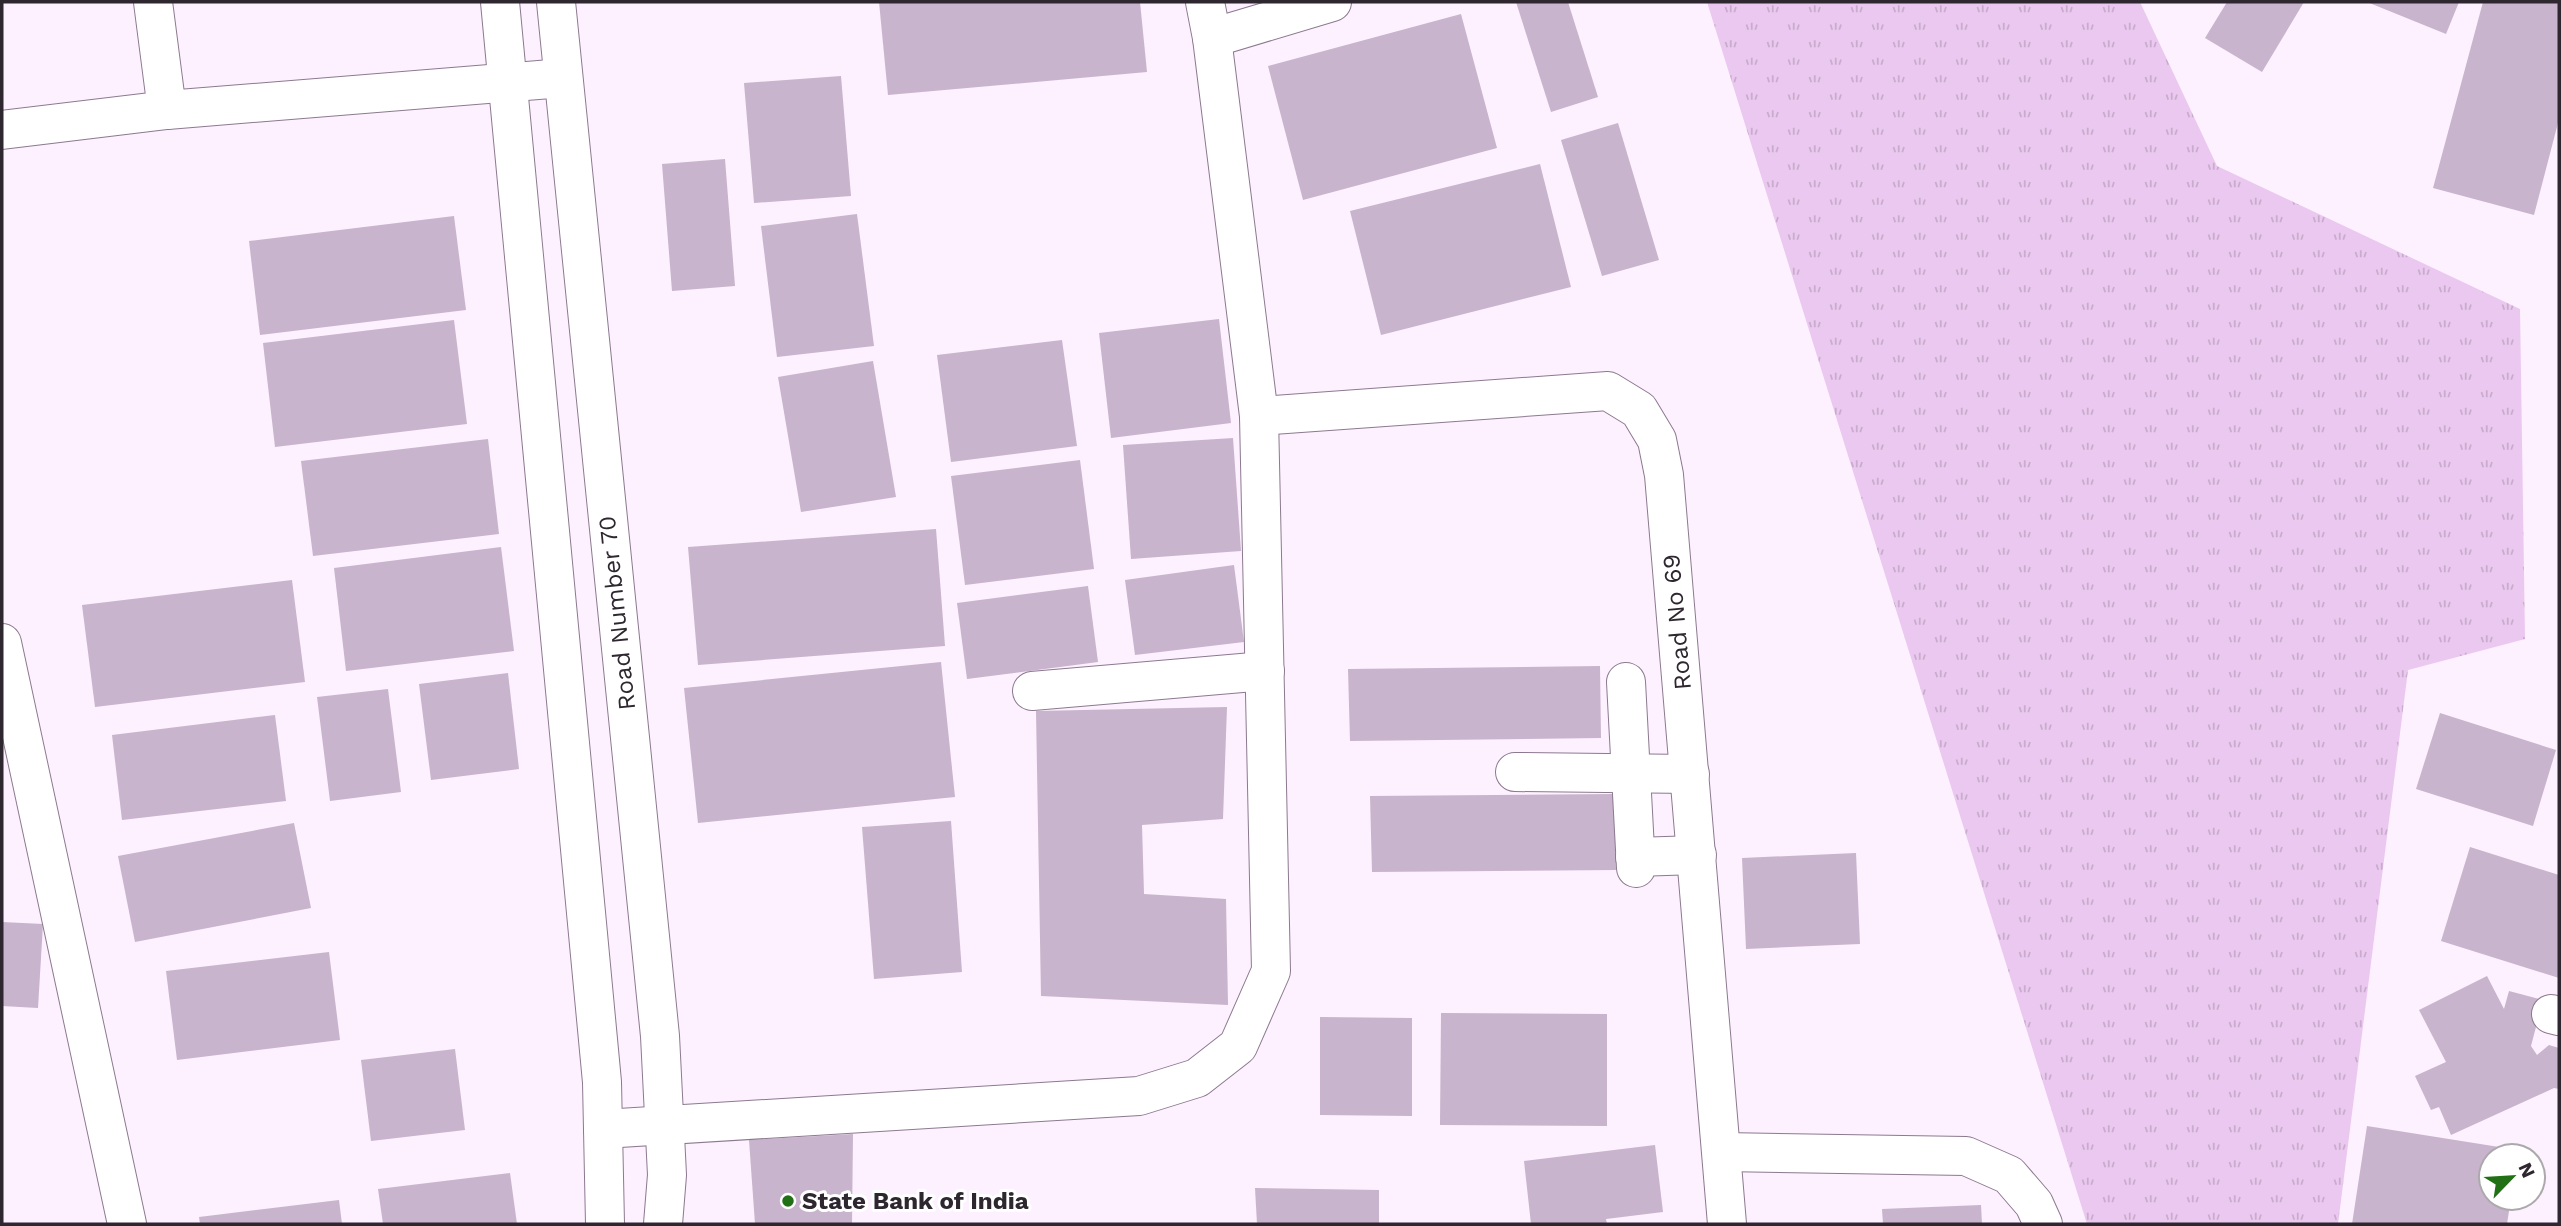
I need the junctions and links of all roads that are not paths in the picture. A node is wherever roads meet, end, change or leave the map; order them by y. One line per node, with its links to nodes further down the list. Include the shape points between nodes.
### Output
1 (153, 2): 8 (street)
2 (500, 2): 7 (street)
3 (556, 2): 6 (street, Road Number 70)
4 (1332, 2): 5 (street)
5 (1208, 20): 10 (street)
6 (563, 78): 7 (street); 19 (street, Road Number 70)
7 (507, 83): 8 (street); 20 (street)
8 (167, 110): 9 (street)
9 (2, 130)
10 (1259, 416): 12 (street); 17 (street, Road No 69, via 1608,391 1639,410 1657,440 1664,475)
11 (2, 643): 22 (street)
12 (1265, 671): 14 (street); 19 (street, via 1271,971 1238,1046 1197,1078 1139,1096)
13 (1626, 682): 16 (street)
14 (1032, 691)
15 (1515, 772): 16 (street)
16 (1630, 774): 17 (street); 18 (street, via 1635,863)
17 (1690, 774): 18 (street, Road No 69)
18 (1697, 855): 21 (street, Road No 69)
19 (666, 1125): 20 (street); 24 (street, Road Number 70)
20 (603, 1129): 23 (street)
21 (1723, 1152): 25 (street, Road No 69); 26 (street, via 1966,1156 2009,1175 2034,1204)
22 (127, 1224)
23 (605, 1224)
24 (663, 1224)
25 (1727, 1224)
26 (2043, 1224)

